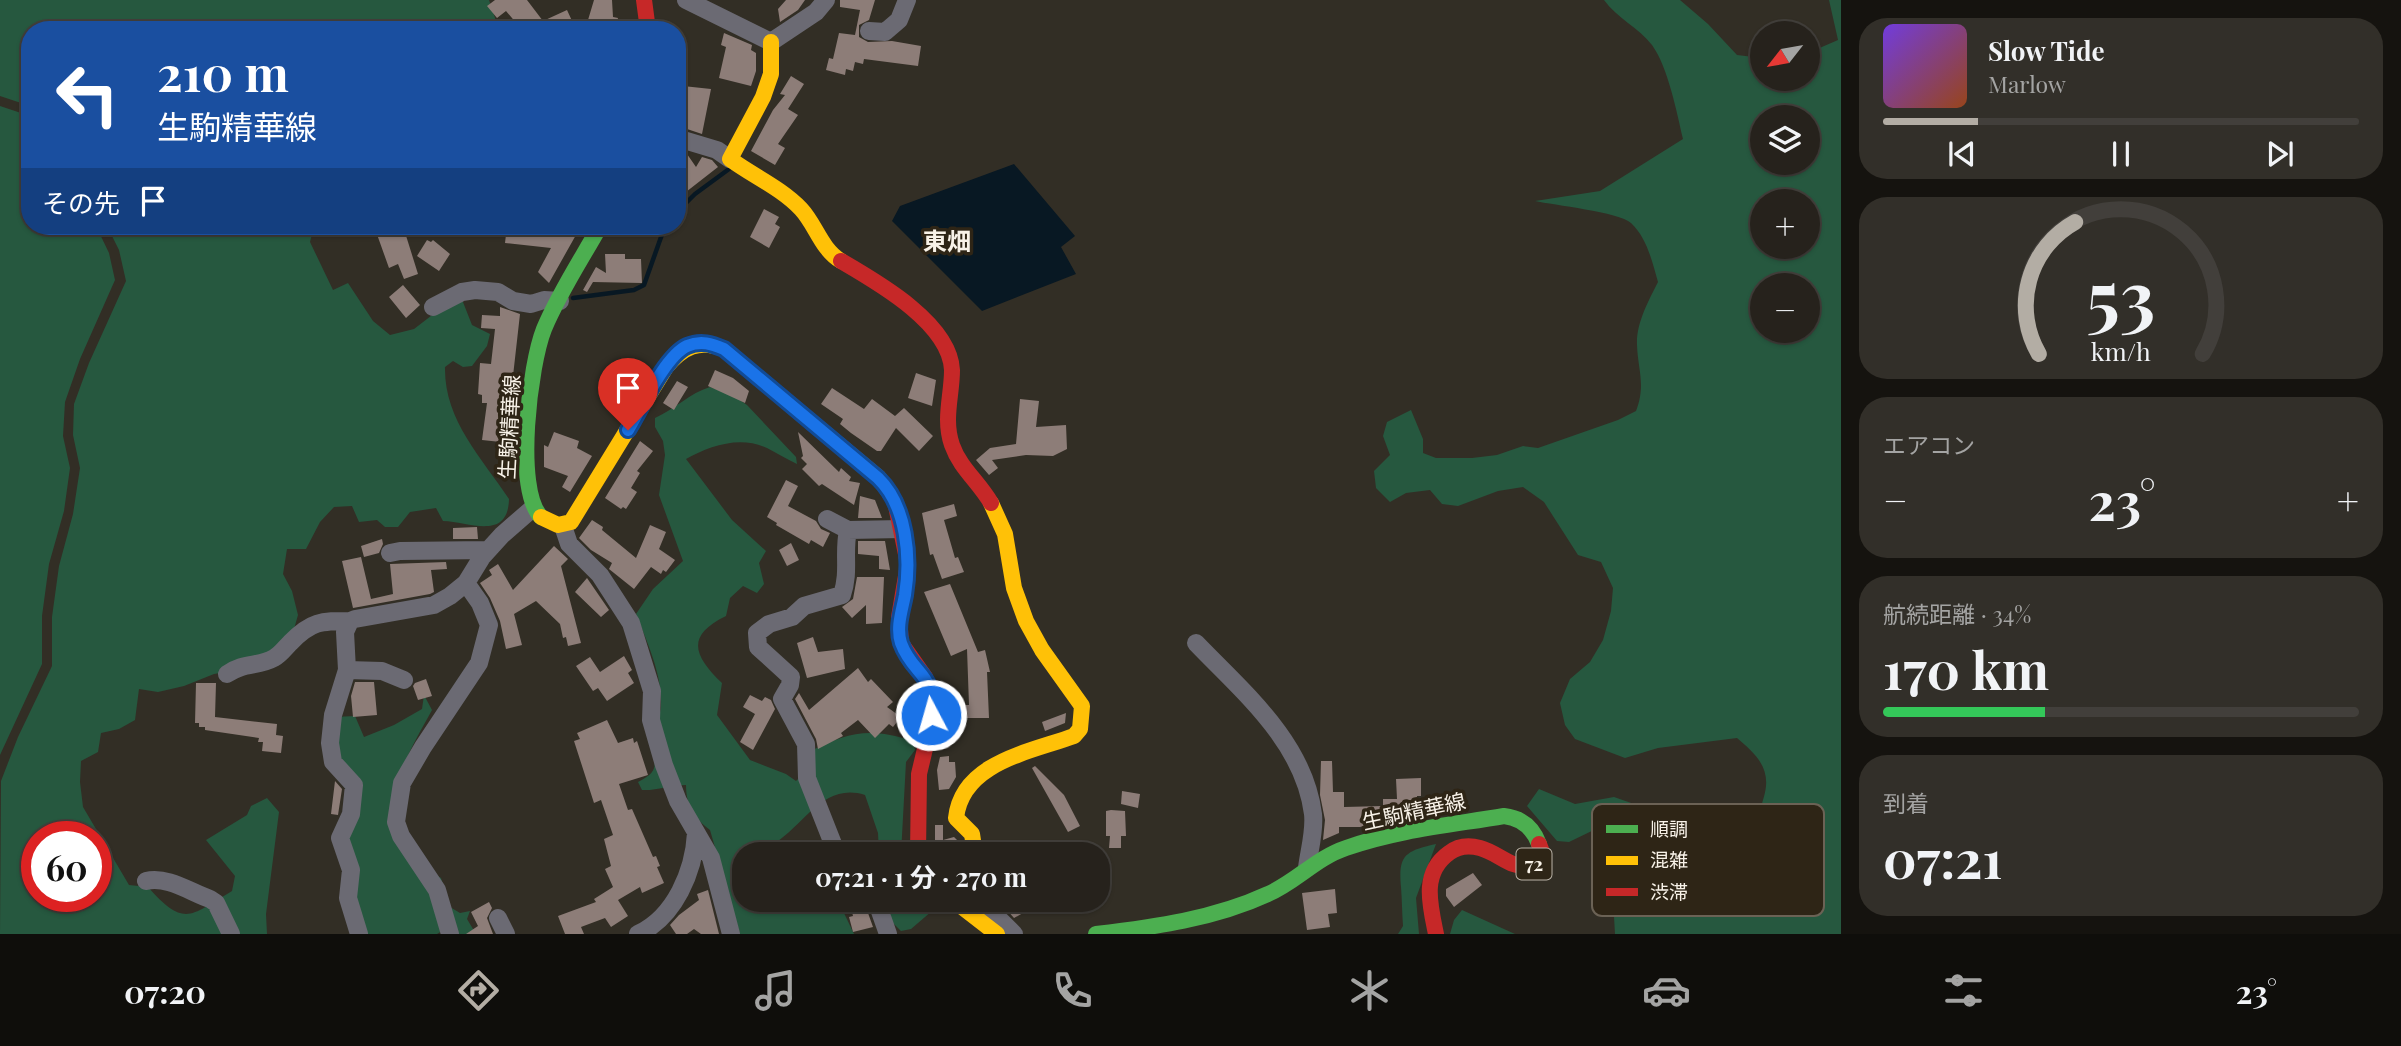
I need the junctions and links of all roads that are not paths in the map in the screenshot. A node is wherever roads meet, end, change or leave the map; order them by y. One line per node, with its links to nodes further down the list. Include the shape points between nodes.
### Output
1 (644, 0): 5 (main road)
2 (686, 0): 7 (street)
3 (826, 0): 7 (street)
4 (907, 0): 6 (street, via 899,20 885,32)
5 (647, 21)
6 (869, 31)
7 (771, 42): 9 (main road, via 771,74 763,97)
8 (686, 141): 9 (street)
9 (730, 159): 29 (main road, via 804,212 833,256 860,271 932,328 949,353 946,416 957,459 988,498 1004,529 1011,553 1010,572 1032,635 1082,706 1080,729 1074,736 977,775 956,808 956,818 972,834)
10 (595, 235): 11 (main road, 生駒精華線)
11 (560, 301): 12 (street, via 531,304 498,292 475,290); 13 (main road, 生駒精華線, via 543,332 533,368 527,480)
12 (433, 307)
13 (533, 508): 15 (main road, 生駒精華線, via 547,522); 18 (street)
14 (827, 519): 17 (street)
15 (563, 526): 16 (main road, via 577,516 666,367 686,346 710,343 724,349 878,478 895,499); 26 (street, via 569,544 600,575 631,623 652,691 651,720 664,765)
16 (902, 528): 17 (street); 28 (main road, via 908,564 901,643 931,686 933,698 919,774)
17 (848, 530): 27 (street, via 848,577 842,595 804,606 792,617 757,633 758,647 791,677 782,699 806,744 807,778)
18 (488, 550): 19 (street); 20 (street)
19 (390, 553)
20 (466, 583): 21 (street, via 435,605); 38 (street, via 489,625 479,663 402,783 396,822 437,890)
21 (350, 621): 23 (street, via 345,632); 24 (street, via 312,624 276,657 239,665)
22 (1196, 643): 30 (street, via 1267,717 1292,753 1309,791 1314,817)
23 (346, 670): 25 (street, via 382,671); 37 (street, via 330,743 333,762 354,785 351,814 340,838 351,870 348,898)
24 (227, 674)
25 (404, 680)
26 (696, 833): 35 (street, via 695,855 681,891); 39 (street, via 711,858)
27 (832, 842)
28 (918, 842)
29 (973, 842)
30 (1307, 868): 43 (main road, 生駒精華線 / 72, via 1271,893 1241,905 1169,925); 44 (main road, 生駒精華線 / 72, via 1330,854 1395,834 1492,817 1514,817 1534,830 1542,852 1531,866 1514,866 1490,851 1465,846 1434,865 1429,902)
31 (146, 881): 36 (street, via 169,881 211,899)
32 (880, 912): 40 (street)
33 (969, 912): 41 (main road)
34 (993, 912): 42 (street)
35 (648, 932)
36 (232, 934)
37 (359, 934)
38 (450, 934)
39 (731, 934)
40 (888, 934)
41 (997, 934)
42 (1014, 934)
43 (1096, 934)
44 (1436, 934)

